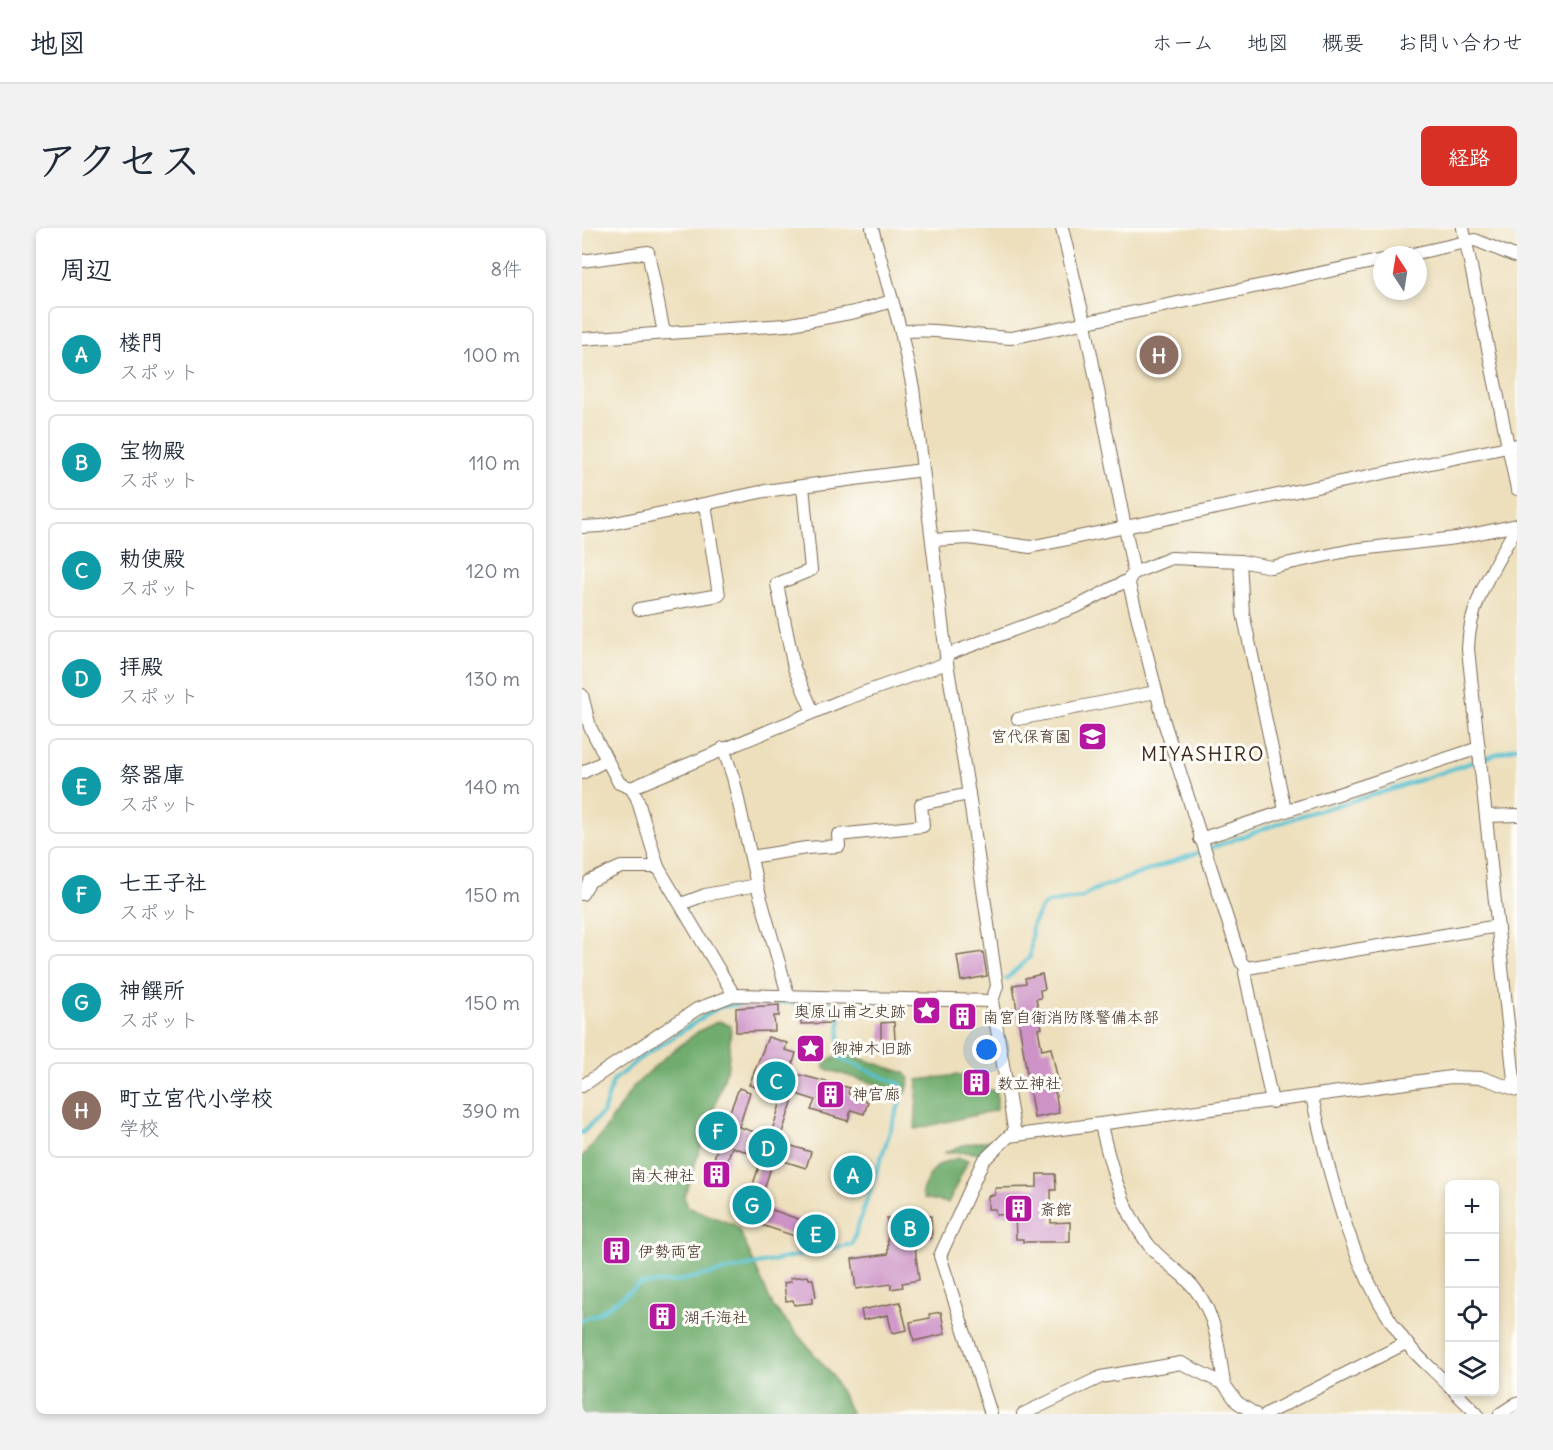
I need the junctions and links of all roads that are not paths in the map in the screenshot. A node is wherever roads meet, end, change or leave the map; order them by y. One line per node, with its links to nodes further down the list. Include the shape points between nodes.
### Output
1 (872, 228): 9 (street)
2 (1062, 228): 10 (street)
3 (1463, 228): 4 (street)
4 (1466, 242): 5 (street); 6 (street, via 1475,240); 14 (street)
5 (1427, 251)
6 (1517, 257)
7 (582, 261): 12 (street, via 648,252)
8 (1373, 262): 10 (street)
9 (892, 301): 11 (street); 12 (street, via 786,326)
10 (1085, 324): 11 (street, via 1011,338 922,329); 20 (street)
11 (901, 332): 15 (street, via 913,388)
12 (664, 333): 13 (street)
13 (582, 339)
14 (1513, 446): 17 (street); 20 (street)
15 (922, 470): 16 (street); 21 (street)
16 (803, 486): 18 (street); 28 (street, via 811,570 777,584 794,668)
17 (1517, 489)
18 (705, 504): 19 (street); 24 (street, via 719,595)
19 (582, 527)
20 (1127, 528): 21 (street, via 1030,547 969,538); 23 (street)
21 (932, 540): 25 (street)
22 (1240, 561): 23 (street, via 1171,558); 32 (street, via 1271,567 1352,550 1456,538 1517,525 1474,603 1468,625); 37 (street, via 1243,613)
23 (1131, 577): 25 (street, via 1078,606); 26 (street)
24 (639, 609)
25 (947, 659): 28 (street); 36 (street)
26 (1156, 692): 29 (street); 40 (street)
27 (582, 695): 30 (street)
28 (813, 712): 31 (street)
29 (1018, 718)
30 (586, 728): 33 (street)
31 (723, 748): 35 (street); 41 (street)
32 (1480, 757): 37 (street); 39 (street)
33 (607, 760): 34 (street); 35 (street, via 619,783)
34 (582, 773)
35 (631, 788): 42 (street)
36 (969, 794): 41 (street, via 921,804 924,826 838,835 839,846); 50 (street, via 997,986)
37 (1285, 810): 40 (street)
38 (1517, 814): 39 (street)
39 (1487, 816): 46 (street)
40 (1202, 846): 47 (street)
41 (751, 857): 43 (street)
42 (658, 867): 44 (street, via 621,867 590,881); 45 (street)
43 (757, 885): 45 (street); 49 (street)
44 (582, 894)
45 (681, 904): 48 (street)
46 (1498, 926): 47 (street); 52 (street)
47 (1246, 968): 54 (street)
48 (734, 995): 49 (street); 51 (street, via 697,1009)
49 (788, 995): 50 (street)
50 (992, 1000): 56 (street)
51 (582, 1086)
52 (1516, 1089): 53 (street, via 1484,1078 1451,1077)
53 (1312, 1097): 54 (street); 57 (street, via 1346,1230 1362,1271)
54 (1272, 1102): 55 (street)
55 (1101, 1125): 56 (street); 59 (street, via 1116,1186 1148,1244 1192,1285 1209,1308)
56 (1015, 1134): 62 (street, via 983,1161 940,1256)
57 (1406, 1343): 58 (street); 65 (street)
58 (1445, 1382)
59 (1224, 1384): 63 (street, via 1181,1363 1169,1364 1101,1377); 64 (street, via 1237,1402)
60 (1459, 1396): 66 (street)
61 (1517, 1403): 67 (street)
62 (991, 1414)
63 (1023, 1414)
64 (1255, 1414)
65 (1266, 1414)
66 (1477, 1414)
67 (1500, 1414)

